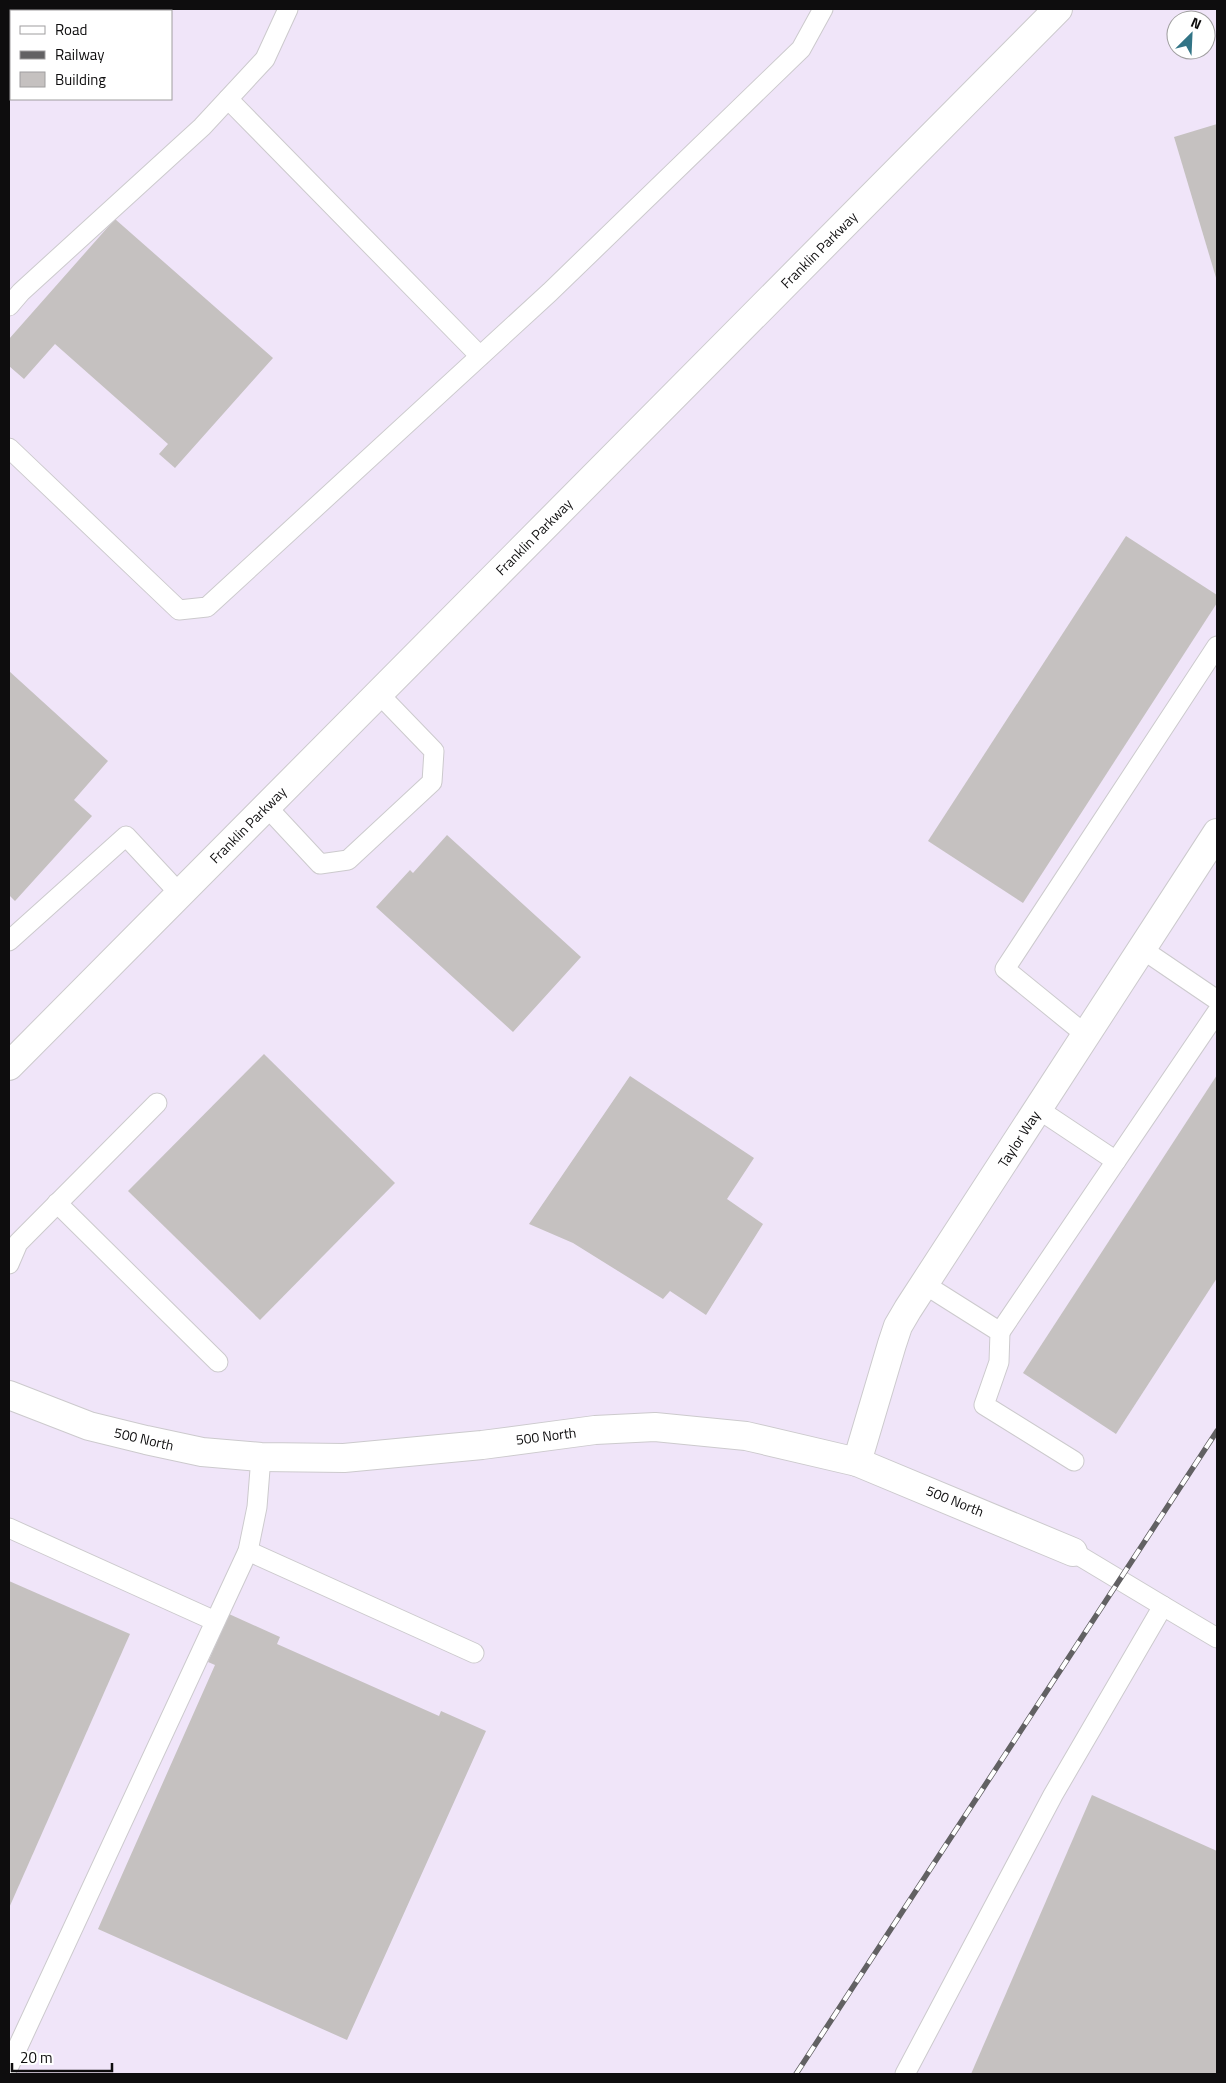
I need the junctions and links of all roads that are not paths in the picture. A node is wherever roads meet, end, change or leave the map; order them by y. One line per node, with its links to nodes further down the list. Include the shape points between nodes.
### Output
1 (288, 9): 4 (lane, via 265,59)
2 (823, 9): 6 (lane, via 801,49)
3 (1058, 9): 9 (street, Franklin Parkway)
4 (228, 99): 5 (lane); 6 (lane)
5 (9, 306)
6 (480, 356): 7 (lane, via 207,607 179,610)
7 (9, 448)
8 (1217, 646): 17 (lane, via 1006,969)
9 (379, 694): 10 (street, Franklin Parkway); 10 (lane, via 434,751 432,782 348,860 320,864)
10 (266, 806): 12 (street, Franklin Parkway)
11 (1217, 833): 14 (street, Taylor Way)
12 (180, 894): 13 (lane, via 126,836); 18 (street, Franklin Parkway)
13 (9, 941)
14 (1142, 949): 15 (lane); 17 (street, Taylor Way)
15 (1217, 1000)
16 (1217, 1012): 21 (lane)
17 (1086, 1035): 20 (street, Taylor Way)
18 (12, 1056)
19 (158, 1102): 22 (lane)
20 (1038, 1109): 21 (lane); 24 (street, Taylor Way)
21 (1116, 1161): 25 (lane)
22 (57, 1202): 23 (lane, via 18,1243); 26 (lane)
23 (9, 1264)
24 (924, 1284): 25 (lane); 29 (street, Taylor Way, via 898,1326)
25 (1000, 1332): 30 (lane, via 999,1362 984,1405)
26 (218, 1362)
27 (9, 1395): 28 (street, 500 North, via 89,1426 202,1452)
28 (261, 1457): 29 (street, 500 North, via 344,1458 595,1430 655,1427 746,1436); 32 (lane, via 257,1508)
29 (857, 1462): 33 (street, 500 North)
30 (1074, 1462)
31 (9, 1528): 35 (lane)
32 (248, 1551): 35 (lane); 37 (lane)
33 (1073, 1552): 34 (lane)
34 (1163, 1606): 36 (lane); 39 (lane, via 1053,1795)
35 (215, 1621): 38 (lane)
36 (1217, 1638)
37 (474, 1654)
38 (9, 2066)
39 (904, 2074)

